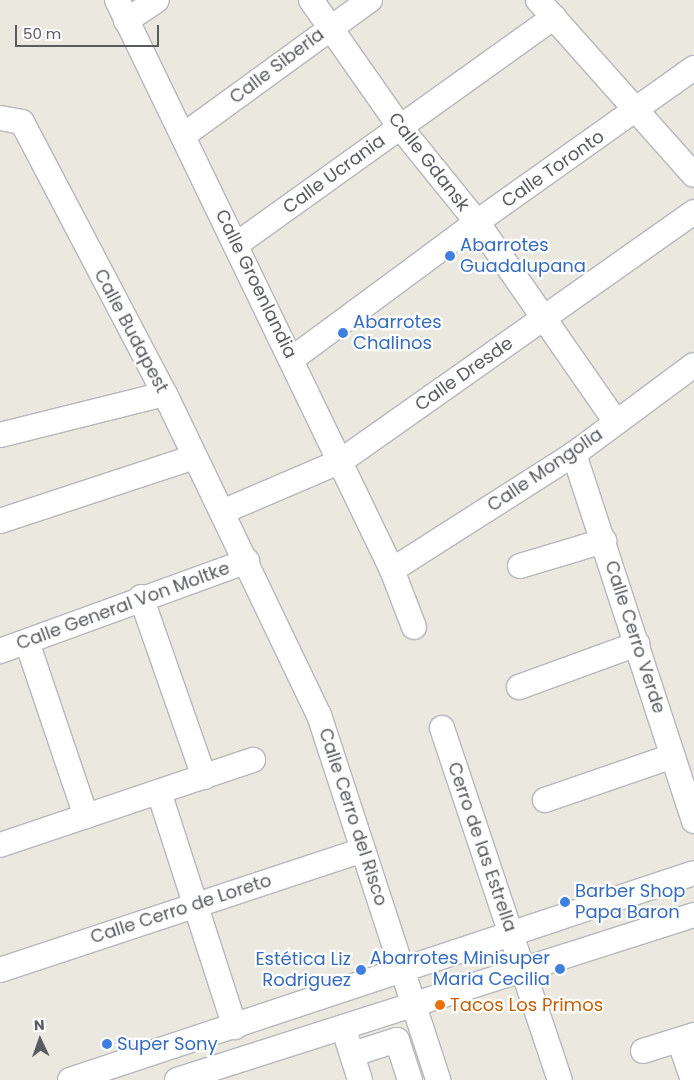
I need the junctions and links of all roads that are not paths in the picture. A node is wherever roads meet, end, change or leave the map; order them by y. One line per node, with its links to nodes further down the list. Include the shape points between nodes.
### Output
1 (156, 0): 5 (street)
2 (311, 0): 6 (street, Calle Gdansk)
3 (370, 0): 6 (street, Calle Siberia)
4 (546, 8): 8 (street); 10 (street, Calle Ucrania)
5 (121, 10): 11 (street, Calle Groenlandia)
6 (330, 26): 10 (street, Calle Gdansk); 11 (street, Calle Siberia)
7 (694, 68): 8 (street, Calle Toronto)
8 (637, 111): 12 (street); 14 (street, Calle Toronto)
9 (0, 118): 19 (street, Calle Budapest, via 22,122)
10 (400, 127): 14 (street, Calle Gdansk); 15 (street, Calle Ucrania)
11 (184, 134): 15 (street, Calle Groenlandia)
12 (694, 175)
13 (694, 212): 16 (street, Calle Dresde)
14 (477, 222): 16 (street, Calle Gdansk); 17 (street, Calle Toronto)
15 (237, 244): 17 (street, Calle Groenlandia)
16 (544, 318): 20 (street, Calle Gdansk); 24 (street, Calle Dresde)
17 (292, 359): 24 (street, Calle Groenlandia)
18 (694, 365): 20 (street, Calle Mongolia)
19 (165, 394): 21 (street); 23 (street, Calle Budapest)
20 (616, 422): 22 (street, Calle Mongolia)
21 (0, 435)
22 (574, 454): 27 (street, Calle Cerro Verde); 30 (street, Calle Mongolia)
23 (195, 457): 25 (street, Calle Budapest); 26 (street)
24 (340, 461): 25 (street, Calle Dresde); 30 (street, Calle Groenlandia)
25 (222, 512): 28 (street, Calle Budapest)
26 (0, 521)
27 (604, 541): 29 (street); 34 (street, Calle Cerro Verde)
28 (246, 562): 31 (street, Calle General Von Moltke); 46 (street, Calle Cerro del Risco, via 320,715)
29 (520, 566)
30 (392, 570): 32 (street, Calle Groenlandia)
31 (140, 597): 33 (street, Calle General Von Moltke); 40 (street)
32 (414, 627)
33 (27, 642): 35 (street, Calle General Von Moltke); 43 (street)
34 (637, 644): 36 (street); 38 (street, Calle Cerro Verde)
35 (0, 651)
36 (518, 687)
37 (442, 728): 50 (street, Cerro de las Estrella)
38 (673, 756): 42 (street); 44 (street, Calle Cerro Verde)
39 (253, 760): 40 (street)
40 (204, 777): 41 (street)
41 (159, 792): 43 (street); 48 (street)
42 (545, 800)
43 (86, 816): 45 (street)
44 (694, 821)
45 (0, 845)
46 (363, 850): 48 (street, Calle Cerro de Loreto); 51 (street, Calle Cerro del Risco)
47 (694, 873): 50 (street)
48 (195, 903): 53 (street, Calle Cerro de Loreto); 55 (street)
49 (694, 914): 52 (street)
50 (512, 934): 51 (street); 52 (street, Cerro de las Estrella)
51 (403, 969): 54 (street, Calle Cerro del Risco); 55 (street)
52 (525, 969): 54 (street); 66 (street, Cerro de las Estrella)
53 (0, 970)
54 (415, 1006): 56 (street); 65 (street, Calle Cerro del Risco)
55 (235, 1027): 60 (street)
56 (343, 1028): 59 (street); 62 (street)
57 (687, 1037): 58 (street); 67 (street)
58 (643, 1051)
59 (353, 1054): 63 (street); 64 (street, via 397,1040)
60 (114, 1073): 61 (street)
61 (70, 1080)
62 (177, 1080)
63 (360, 1080)
64 (410, 1080)
65 (438, 1080)
66 (560, 1080)
67 (693, 1080)

